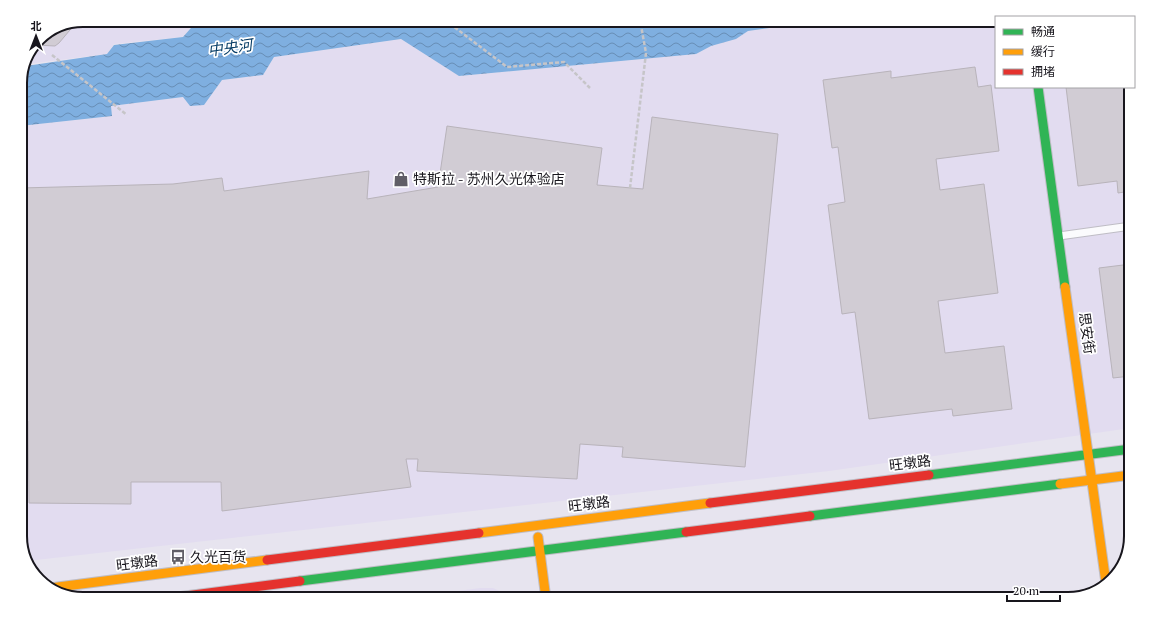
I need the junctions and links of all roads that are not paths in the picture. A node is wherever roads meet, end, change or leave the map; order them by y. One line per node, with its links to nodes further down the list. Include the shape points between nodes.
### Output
1 (1038, 88): 3 (main road, 思安街)
2 (1124, 227): 3 (lane)
3 (1059, 236): 5 (main road, 思安街)
4 (1124, 450): 5 (main road, 旺墩路)
5 (1089, 454): 7 (main road, 思安街); 8 (main road, 旺墩路)
6 (1124, 476): 7 (main road)
7 (1092, 480): 9 (main road); 10 (main road, 思安街)
8 (536, 525): 9 (main road); 11 (main road, 旺墩路)
9 (540, 550): 12 (main road); 13 (main road)
10 (1105, 577)
11 (61, 587)
12 (216, 592)
13 (545, 592)

